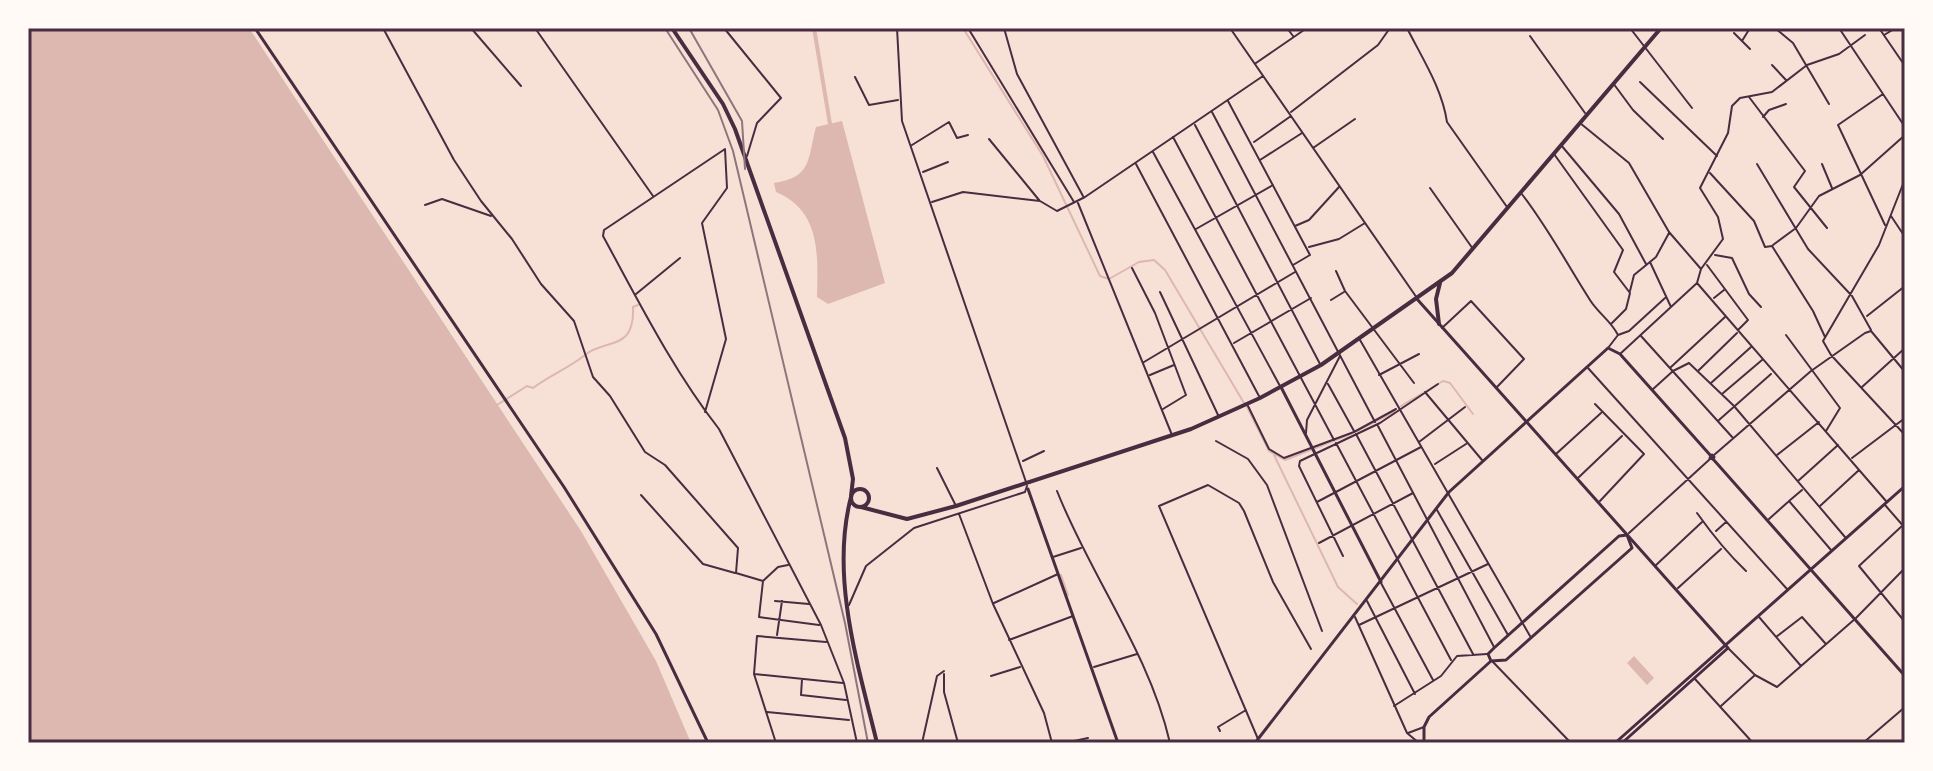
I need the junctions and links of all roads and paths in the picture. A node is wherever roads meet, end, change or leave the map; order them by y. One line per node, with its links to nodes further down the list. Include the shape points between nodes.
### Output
1 (255, 28): 359 (street, via 564,487 656,634)
2 (383, 28): 95 (street, via 454,160)
3 (471, 28): 40 (street)
4 (535, 28): 85 (street)
5 (672, 28): 74 (main road, via 723,104)
6 (724, 28): 74 (street, via 781,98 757,123)
7 (897, 28): 43 (street)
8 (968, 28): 89 (street)
9 (1004, 28): 86 (street, via 1017,74)
10 (1287, 28): 26 (street)
11 (1390, 28): 50 (street, via 1378,45)
12 (1407, 28): 93 (street, via 1431,73 1447,122)
13 (1630, 28): 29 (street)
14 (1661, 28): 29 (main road)
15 (1750, 28): 27 (street)
16 (1775, 28): 33 (street)
17 (1839, 28): 28 (street)
18 (1879, 28): 24 (street)
19 (1896, 28): 24 (street)
20 (1231, 29): 31 (street)
21 (1304, 30): 26 (street)
22 (1734, 33): 27 (street)
23 (1865, 35): 28 (street)
24 (1884, 35): 34 (street)
25 (1530, 36): 49 (street)
26 (1293, 37): 31 (street)
27 (1742, 41): 30 (street)
28 (1850, 45): 33 (street); 41 (street)
29 (1643, 46): 38 (main road); 47 (street)
30 (1750, 49)
31 (1255, 64): 35 (street)
32 (1772, 65): 37 (street)
33 (1807, 65): 37 (street); 46 (street)
34 (1905, 66)
35 (1263, 76): 44 (street); 50 (street)
36 (855, 77): 43 (street, via 869,105)
37 (1787, 81): 42 (street, via 1772,92)
38 (1612, 82): 49 (main road); 61 (street)
39 (1640, 82): 68 (street)
40 (521, 86)
41 (1883, 94): 55 (street); 77 (street, via 1838,125)
42 (1749, 97): 51 (street); 68 (street, via 1732,106)
43 (899, 100): 64 (street)
44 (1228, 100): 48 (street); 62 (street)
45 (1786, 104): 51 (street)
46 (1829, 104)
47 (1692, 108)
48 (1211, 111): 54 (street); 84 (street)
49 (1585, 114): 53 (main road)
50 (1290, 115): 56 (street); 62 (street)
51 (1762, 118): 91 (street, via 1805,171 1794,187)
52 (1355, 119): 65 (street)
53 (1579, 122): 63 (main road); 103 (street, via 1629,163)
54 (1194, 123): 59 (street); 92 (street)
55 (1905, 127)
56 (1303, 132): 65 (street); 69 (street)
57 (968, 135): 64 (street, via 957,138 949,122)
58 (1905, 135): 77 (street)
59 (1173, 137): 66 (street); 96 (street)
60 (989, 139): 87 (street)
61 (1663, 139)
62 (1253, 143): 69 (street)
63 (1560, 144): 67 (main road); 111 (street, via 1619,214)
64 (912, 145): 76 (street)
65 (1313, 148): 80 (street)
66 (1152, 151): 71 (street); 102 (street)
67 (1553, 153): 83 (main road); 125 (street, via 1623,250 1614,272)
68 (1718, 157): 75 (street)
69 (1260, 160): 79 (street)
70 (948, 162): 76 (street)
71 (1136, 163): 86 (street); 140 (street)
72 (1757, 164): 100 (street)
73 (1822, 164): 82 (street)
74 (746, 165): 233 (main road)
75 (1709, 172): 105 (street, via 1754,221 1765,247); 108 (street, via 1700,188 1724,231)
76 (921, 173): 88 (street)
77 (1860, 175): 82 (street); 99 (street)
78 (1905, 179): 94 (street)
79 (1274, 185): 84 (street); 98 (street)
80 (1340, 186): 97 (street); 98 (street, via 1309,220)
81 (1430, 188): 107 (street)
82 (1832, 189): 91 (street)
83 (1520, 192): 93 (main road); 142 (street)
84 (1255, 196): 92 (street); 113 (street)
85 (654, 197): 127 (street, via 604,230); 197 (street, via 725,149 727,188 702,223 726,339)
86 (1085, 197): 89 (street)
87 (1040, 201): 88 (street, via 963,192); 89 (street, via 1057,211)
88 (932, 202): 228 (street)
89 (1075, 203): 165 (street)
90 (425, 205): 95 (street, via 442,199)
91 (1811, 205): 100 (street); 101 (street)
92 (1236, 206): 96 (street); 119 (street)
93 (1508, 207): 107 (main road)
94 (1890, 215): 99 (street); 104 (street)
95 (491, 216): 290 (street, via 574,321 588,369 645,452 665,465 738,548)
96 (1217, 217): 102 (street); 126 (street)
97 (1366, 223): 106 (street, via 1339,239); 131 (street)
98 (1295, 226): 106 (street)
99 (1886, 227): 128 (street)
100 (1796, 228): 105 (street); 128 (street, via 1820,265)
101 (1827, 228)
102 (1196, 229): 134 (street)
103 (1669, 232): 110 (street); 115 (street)
104 (1905, 237)
105 (1772, 246): 151 (street)
106 (1306, 248): 113 (street, via 1310,255)
107 (1473, 249): 118 (main road)
108 (1714, 255): 112 (street); 136 (street, via 1732,258)
109 (680, 258): 127 (street)
110 (1650, 261): 111 (street); 130 (street)
111 (1646, 264): 125 (street, via 1634,275)
112 (1706, 264): 115 (street); 122 (street)
113 (1292, 266): 116 (street)
114 (1132, 268): 158 (street)
115 (1701, 269): 120 (street)
116 (1296, 271): 119 (street); 129 (street)
117 (1336, 271): 123 (street)
118 (1441, 282): 131 (main road); 143 (main road, via 1436,299)
119 (1276, 283): 126 (street); 137 (street)
120 (1697, 283): 133 (street); 135 (street)
121 (1905, 286): 139 (street)
122 (1725, 289): 133 (street); 145 (street, via 1748,320)
123 (1345, 291): 132 (street); 144 (street)
124 (1160, 292): 152 (street)
125 (1630, 293): 142 (street, via 1626,309)
126 (1258, 294): 134 (street); 141 (street)
127 (635, 295): 197 (street)
128 (1852, 296): 139 (street); 151 (street)
129 (1311, 298): 137 (street); 159 (street)
130 (1665, 298): 135 (street); 148 (street)
131 (1417, 299): 143 (street); 144 (main road)
132 (1331, 300)
133 (1712, 300): 138 (street)
134 (1238, 307): 140 (street); 147 (street)
135 (1671, 307): 149 (street)
136 (1761, 307)
137 (1291, 310): 141 (street); 168 (street)
138 (1726, 317): 145 (street); 170 (street)
139 (1866, 317): 146 (street)
140 (1219, 319): 152 (street); 154 (street)
141 (1272, 321): 147 (street); 177 (street)
142 (1611, 324): 148 (street)
143 (1441, 326): 183 (street); 183 (street, via 1471,301 1524,359)
144 (1373, 330): 153 (main road); 166 (street)
145 (1738, 331): 155 (street); 171 (street)
146 (1871, 331): 162 (street); 163 (street)
147 (1252, 333): 154 (street); 182 (street)
148 (1618, 335): 156 (street)
149 (1641, 335): 161 (street); 170 (street)
150 (1786, 335): 172 (street)
151 (1825, 337): 162 (street)
152 (1184, 340): 158 (street); 199 (street)
153 (1360, 340): 159 (main road); 175 (street)
154 (1233, 344): 189 (street)
155 (1751, 347): 164 (street); 181 (street)
156 (1608, 348): 161 (street); 169 (street)
157 (1905, 348): 163 (street)
158 (1168, 349): 165 (street); 167 (street)
159 (1340, 353): 168 (main road); 178 (street); 205 (street)
160 (1419, 354): 166 (street)
161 (1620, 354): 185 (street)
162 (1831, 355): 172 (street); 184 (street)
163 (1893, 359): 174 (street); 184 (street)
164 (1762, 360): 173 (street); 188 (street)
165 (1144, 362): 176 (street)
166 (1399, 364): 175 (street); 179 (street)
167 (1174, 365): 176 (street); 195 (street, via 1186,397)
168 (1321, 365): 177 (main road)
169 (1587, 367): 202 (street); 235 (street)
170 (1672, 369): 171 (street, via 1689,363); 185 (street); 203 (street)
171 (1698, 371): 181 (street)
172 (1811, 371): 186 (street); 208 (street, via 1841,411)
173 (1773, 372): 186 (street); 193 (street)
174 (1905, 372)
175 (1379, 375): 196 (street)
176 (1149, 376): 195 (street)
177 (1299, 376): 182 (main road); 191 (street)
178 (1327, 383): 191 (street); 209 (street)
179 (1414, 383)
180 (1438, 384): 187 (street)
181 (1710, 384): 188 (street)
182 (1281, 387): 189 (main road); 210 (street)
183 (1496, 388): 202 (street)
184 (1861, 388): 207 (street)
185 (1652, 390): 225 (street)
186 (1789, 391): 204 (street); 206 (street)
187 (1425, 392): 196 (street); 201 (street)
188 (1721, 394): 193 (street)
189 (1260, 398): 190 (main road)
190 (1247, 404): 199 (main road); 222 (street, via 1276,454 1284,458)
191 (1316, 404): 210 (street); 216 (street)
192 (1595, 404): 198 (street)
193 (1734, 406): 203 (street); 206 (street)
194 (1465, 407): 201 (street)
195 (1163, 409): 213 (street)
196 (1399, 410): 205 (street); 217 (street)
197 (705, 412): 284 (street)
198 (1602, 412): 211 (street); 223 (street)
199 (1220, 418): 213 (main road)
200 (1905, 418): 207 (street)
201 (1449, 421): 217 (street); 218 (street)
202 (1526, 421): 223 (street); 227 (street)
203 (1719, 421): 214 (street)
204 (1819, 422): 208 (street); 224 (street)
205 (1376, 423): 209 (street); 229 (street)
206 (1750, 424): 214 (street); 224 (street)
207 (1896, 426): 212 (street); 226 (street)
208 (1826, 431): 219 (street)
209 (1355, 433): 216 (street); 234 (street)
210 (1306, 434): 222 (street)
211 (1623, 435): 236 (street); 253 (street, via 1644,454)
212 (1905, 435)
213 (1173, 436): 239 (main road)
214 (1733, 438): 225 (street)
215 (1216, 441): 319 (street, via 1248,459 1267,485)
216 (1335, 441): 222 (street); 237 (street)
217 (1419, 442): 220 (street)
218 (1467, 443): 227 (street); 230 (street)
219 (1838, 445): 226 (street); 238 (street)
220 (1422, 447): 229 (street); 230 (street)
221 (1044, 451): 228 (street)
222 (1314, 451): 244 (street); 252 (street, via 1299,466)
223 (1555, 455): 236 (street)
224 (1776, 456): 238 (street)
225 (1712, 457): 235 (street); 265 (street)
226 (1851, 459): 232 (street)
227 (1483, 460): 245 (street)
228 (1022, 462): 239 (street)
229 (1396, 462): 234 (street); 246 (street)
230 (1433, 465): 245 (street)
231 (937, 468): 256 (street)
232 (1860, 469): 255 (street); 257 (street)
233 (852, 470): 247 (main road); 250 (main road)
234 (1377, 471): 237 (street); 254 (street)
235 (1689, 478): 267 (street); 272 (street)
236 (1577, 479): 253 (street)
237 (1356, 482): 244 (street); 263 (street)
238 (1798, 482): 241 (street)
239 (1027, 486): 256 (main road); 262 (street, via 1025,492); 281 (street)
240 (1905, 486): 242 (street)
241 (1803, 489): 251 (street); 257 (street)
242 (1900, 490): 249 (street); 255 (street)
243 (1057, 491): 277 (street)
244 (1336, 492): 252 (street); 269 (street)
245 (1449, 492): 259 (street); 283 (street)
246 (1413, 493): 254 (street); 264 (street)
247 (866, 494): 250 (main road, via 857,490); 258 (main road, via 868,502); 260 (main road)
248 (641, 495): 290 (street, via 703,564)
249 (1905, 496)
250 (851, 497): 258 (main road); 268 (main road)
251 (1789, 501): 265 (street); 279 (street)
252 (1316, 502): 273 (street)
253 (1599, 502): 272 (street)
254 (1393, 503): 263 (street); 274 (street)
255 (1886, 503): 270 (street); 275 (street)
256 (956, 506): 260 (main road, via 907,519)
257 (1820, 506): 275 (street)
258 (860, 507): 260 (main road); 268 (main road)
259 (1436, 508): 264 (street); 288 (street)
260 (880, 511)
261 (1697, 513): 266 (street)
262 (959, 514): 304 (street); 305 (street, via 914,528 877,554 860,575)
263 (1373, 514): 269 (street); 282 (street)
264 (1428, 519): 274 (street); 292 (street)
265 (1768, 519): 287 (street)
266 (1703, 521): 271 (street); 285 (street)
267 (1727, 521): 271 (street); 297 (street)
268 (844, 525): 305 (main road)
269 (1353, 526): 273 (street); 294 (street)
270 (1904, 527): 298 (street, via 1859,566)
271 (1715, 532): 278 (street)
272 (1627, 535): 285 (street); 315 (street, via 1619,536); 322 (street, via 1632,548)
273 (1333, 537): 276 (street); 280 (street)
274 (1414, 538): 282 (street); 295 (street)
275 (1846, 538): 279 (street)
276 (1319, 543)
277 (1083, 548): 281 (street); 330 (street)
278 (1721, 548): 289 (street); 296 (street)
279 (1832, 551): 287 (street)
280 (1343, 556)
281 (1053, 557): 291 (street)
282 (1396, 560): 294 (street); 299 (street)
283 (1489, 563): 288 (street); 315 (street)
284 (790, 564): 293 (street); 303 (street)
285 (1655, 566): 296 (street)
286 (1905, 568): 298 (street)
287 (1814, 569): 297 (street); 313 (street)
288 (1471, 571): 292 (street); 320 (street)
289 (1746, 571)
290 (736, 573): 293 (street)
291 (1059, 574): 304 (street); 308 (street)
292 (1459, 577): 295 (street); 328 (street)
293 (763, 581): 314 (street, via 758,616)
294 (1381, 582): 300 (street); 306 (street)
295 (1438, 587): 299 (street); 331 (street)
296 (1676, 590): 327 (street)
297 (1788, 590): 311 (street)
298 (1878, 592): 309 (street); 313 (street)
299 (1417, 596): 306 (street); 333 (street)
300 (1366, 600): 310 (street); 312 (street)
301 (775, 601): 302 (street)
302 (782, 601): 303 (street); 314 (street)
303 (810, 604): 317 (street)
304 (993, 604): 324 (street)
305 (849, 605): 362 (main road, via 859,680)
306 (1395, 607): 312 (street); 344 (street)
307 (1905, 611): 309 (street)
308 (1074, 615): 324 (street); 337 (street)
309 (1900, 615): 316 (street)
310 (1354, 616): 318 (street); 358 (street)
311 (1758, 616): 323 (street); 327 (street)
312 (1376, 617): 318 (street); 346 (street)
313 (1856, 618): 326 (street); 342 (street)
314 (779, 619): 317 (street); 321 (street)
315 (1523, 622): 320 (street); 322 (street)
316 (1905, 622)
317 (821, 625): 325 (street)
318 (1359, 625): 348 (street)
319 (1322, 631)
320 (1508, 635): 328 (street)
321 (777, 636): 325 (street); 338 (street, via 757,636)
322 (1531, 637): 334 (street, via 1506,660)
323 (1776, 637): 326 (street, via 1802,617); 335 (street)
324 (1009, 640): 336 (street)
325 (827, 642): 345 (street)
326 (1826, 644): 335 (street)
327 (1726, 646): 339 (street); 341 (street)
328 (1494, 648): 332 (street)
329 (1311, 649): 351 (street, via 1273,582 1239,503 1208,485 1159,506)
330 (1140, 654): 337 (street); 368 (street)
331 (1473, 654): 332 (street); 333 (street)
332 (1488, 654): 334 (street)
333 (1451, 660): 344 (street)
334 (1491, 661): 354 (street); 370 (street)
335 (1801, 666): 339 (street, via 1774,688)
336 (1021, 667): 340 (street); 365 (street)
337 (1092, 667): 367 (street)
338 (754, 674): 343 (street); 352 (street)
339 (1755, 675): 349 (street)
340 (991, 676)
341 (1692, 676): 349 (street); 371 (street); 372 (street)
342 (1905, 676)
343 (803, 678): 345 (street); 347 (street, via 801,695)
344 (1434, 682): 346 (street)
345 (844, 683): 347 (street)
346 (1415, 694): 348 (street)
347 (847, 701): 353 (street)
348 (1394, 706): 356 (street)
349 (1720, 707): 373 (street)
350 (1905, 707): 374 (street)
351 (1247, 709): 355 (street, via 1218,727); 358 (street)
352 (767, 712): 353 (street); 360 (street)
353 (850, 720): 361 (street)
354 (1424, 727): 356 (street); 369 (street)
355 (1220, 731)
356 (1407, 733): 369 (street)
357 (1088, 738): 366 (street)
358 (1257, 742)
359 (708, 743)
360 (776, 743)
361 (857, 743)
362 (877, 743)
363 (922, 743): 364 (street, via 937,676 944,671 944,692)
364 (958, 743)
365 (1052, 743)
366 (1065, 743)
367 (1118, 743)
368 (1170, 743)
369 (1421, 743)
370 (1571, 743)
371 (1615, 743)
372 (1622, 743)
373 (1753, 743)
374 (1863, 743)

